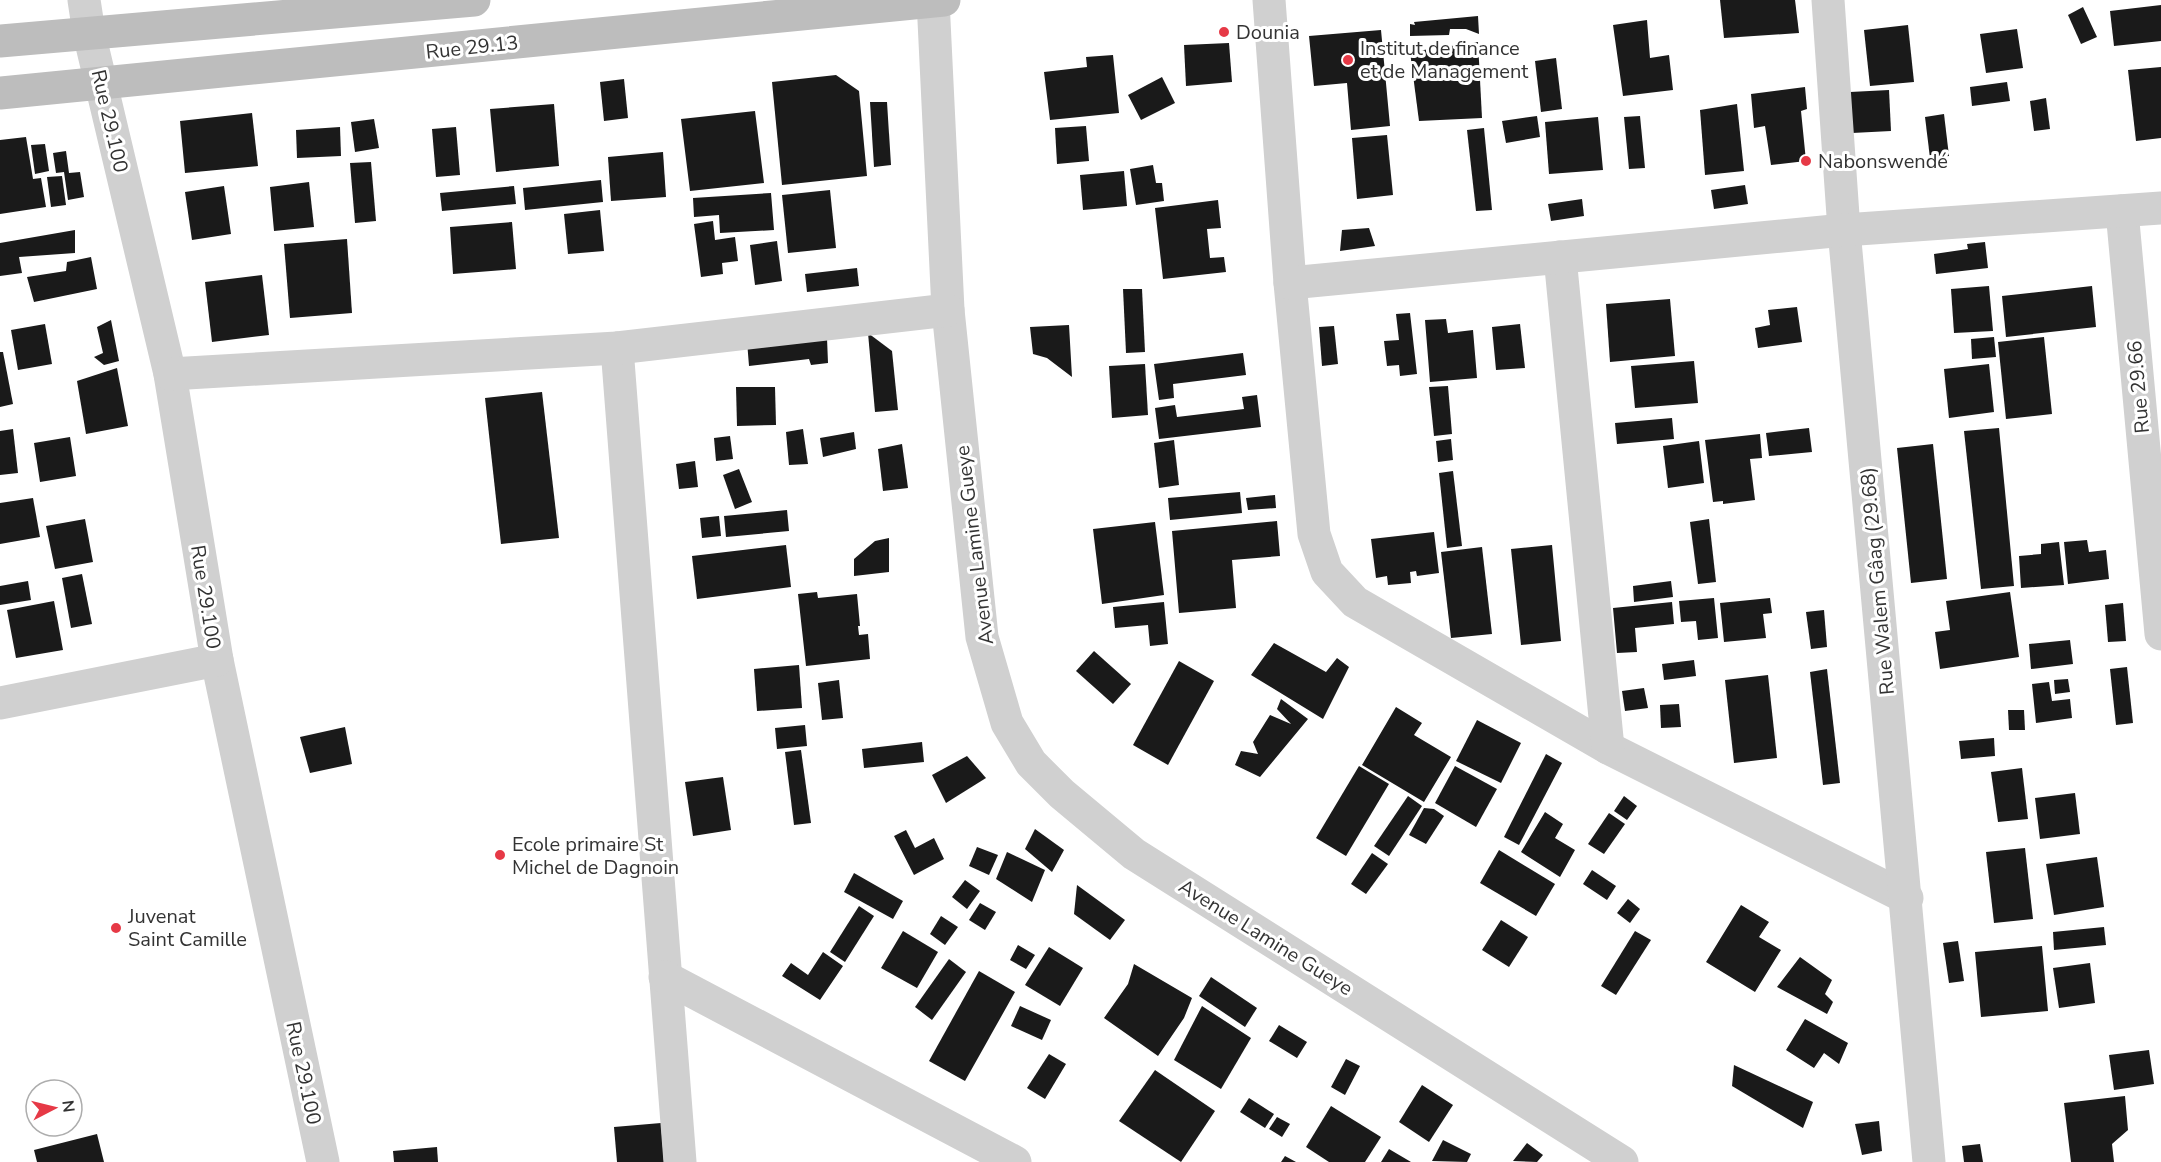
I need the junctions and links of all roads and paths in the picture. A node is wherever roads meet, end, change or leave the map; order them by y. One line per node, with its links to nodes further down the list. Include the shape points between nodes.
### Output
1 (84, 0): 7 (street)
2 (474, 0): 6 (main road)
3 (937, 0): 9 (main road, Rue 29.13); 16 (street, Avenue Lamine Gueye)
4 (1269, 0): 15 (street)
5 (1828, 0): 13 (street, Rue Walem Gâag (29.68))
6 (341, 5): 7 (main road)
7 (89, 33): 8 (main road); 9 (street, Rue 29.100)
8 (0, 41)
9 (102, 84): 10 (main road, Rue 29.13); 18 (street, Rue 29.100)
10 (0, 93)
11 (2161, 208): 12 (street)
12 (2122, 211): 13 (street); 19 (street, Rue 29.66)
13 (1844, 230): 14 (street); 23 (street, Rue Walem Gâag (29.68))
14 (1560, 256): 15 (street); 22 (street)
15 (1290, 283): 22 (street, via 1314,534 1327,572 1355,602)
16 (948, 310): 17 (street); 28 (street, Avenue Lamine Gueye, via 982,637 1007,723 1031,762 1062,794 1134,854)
17 (616, 348): 18 (street); 24 (street)
18 (170, 374): 20 (street, Rue 29.100)
19 (2161, 634)
20 (217, 660): 21 (street); 25 (street, Rue 29.100)
21 (0, 703)
22 (1608, 748): 23 (street)
23 (1907, 898): 29 (street, Rue Walem Gâag (29.68))
24 (665, 977): 26 (street); 27 (street)
25 (323, 1162)
26 (680, 1162)
27 (1015, 1162)
28 (1622, 1162)
29 (1929, 1162)

